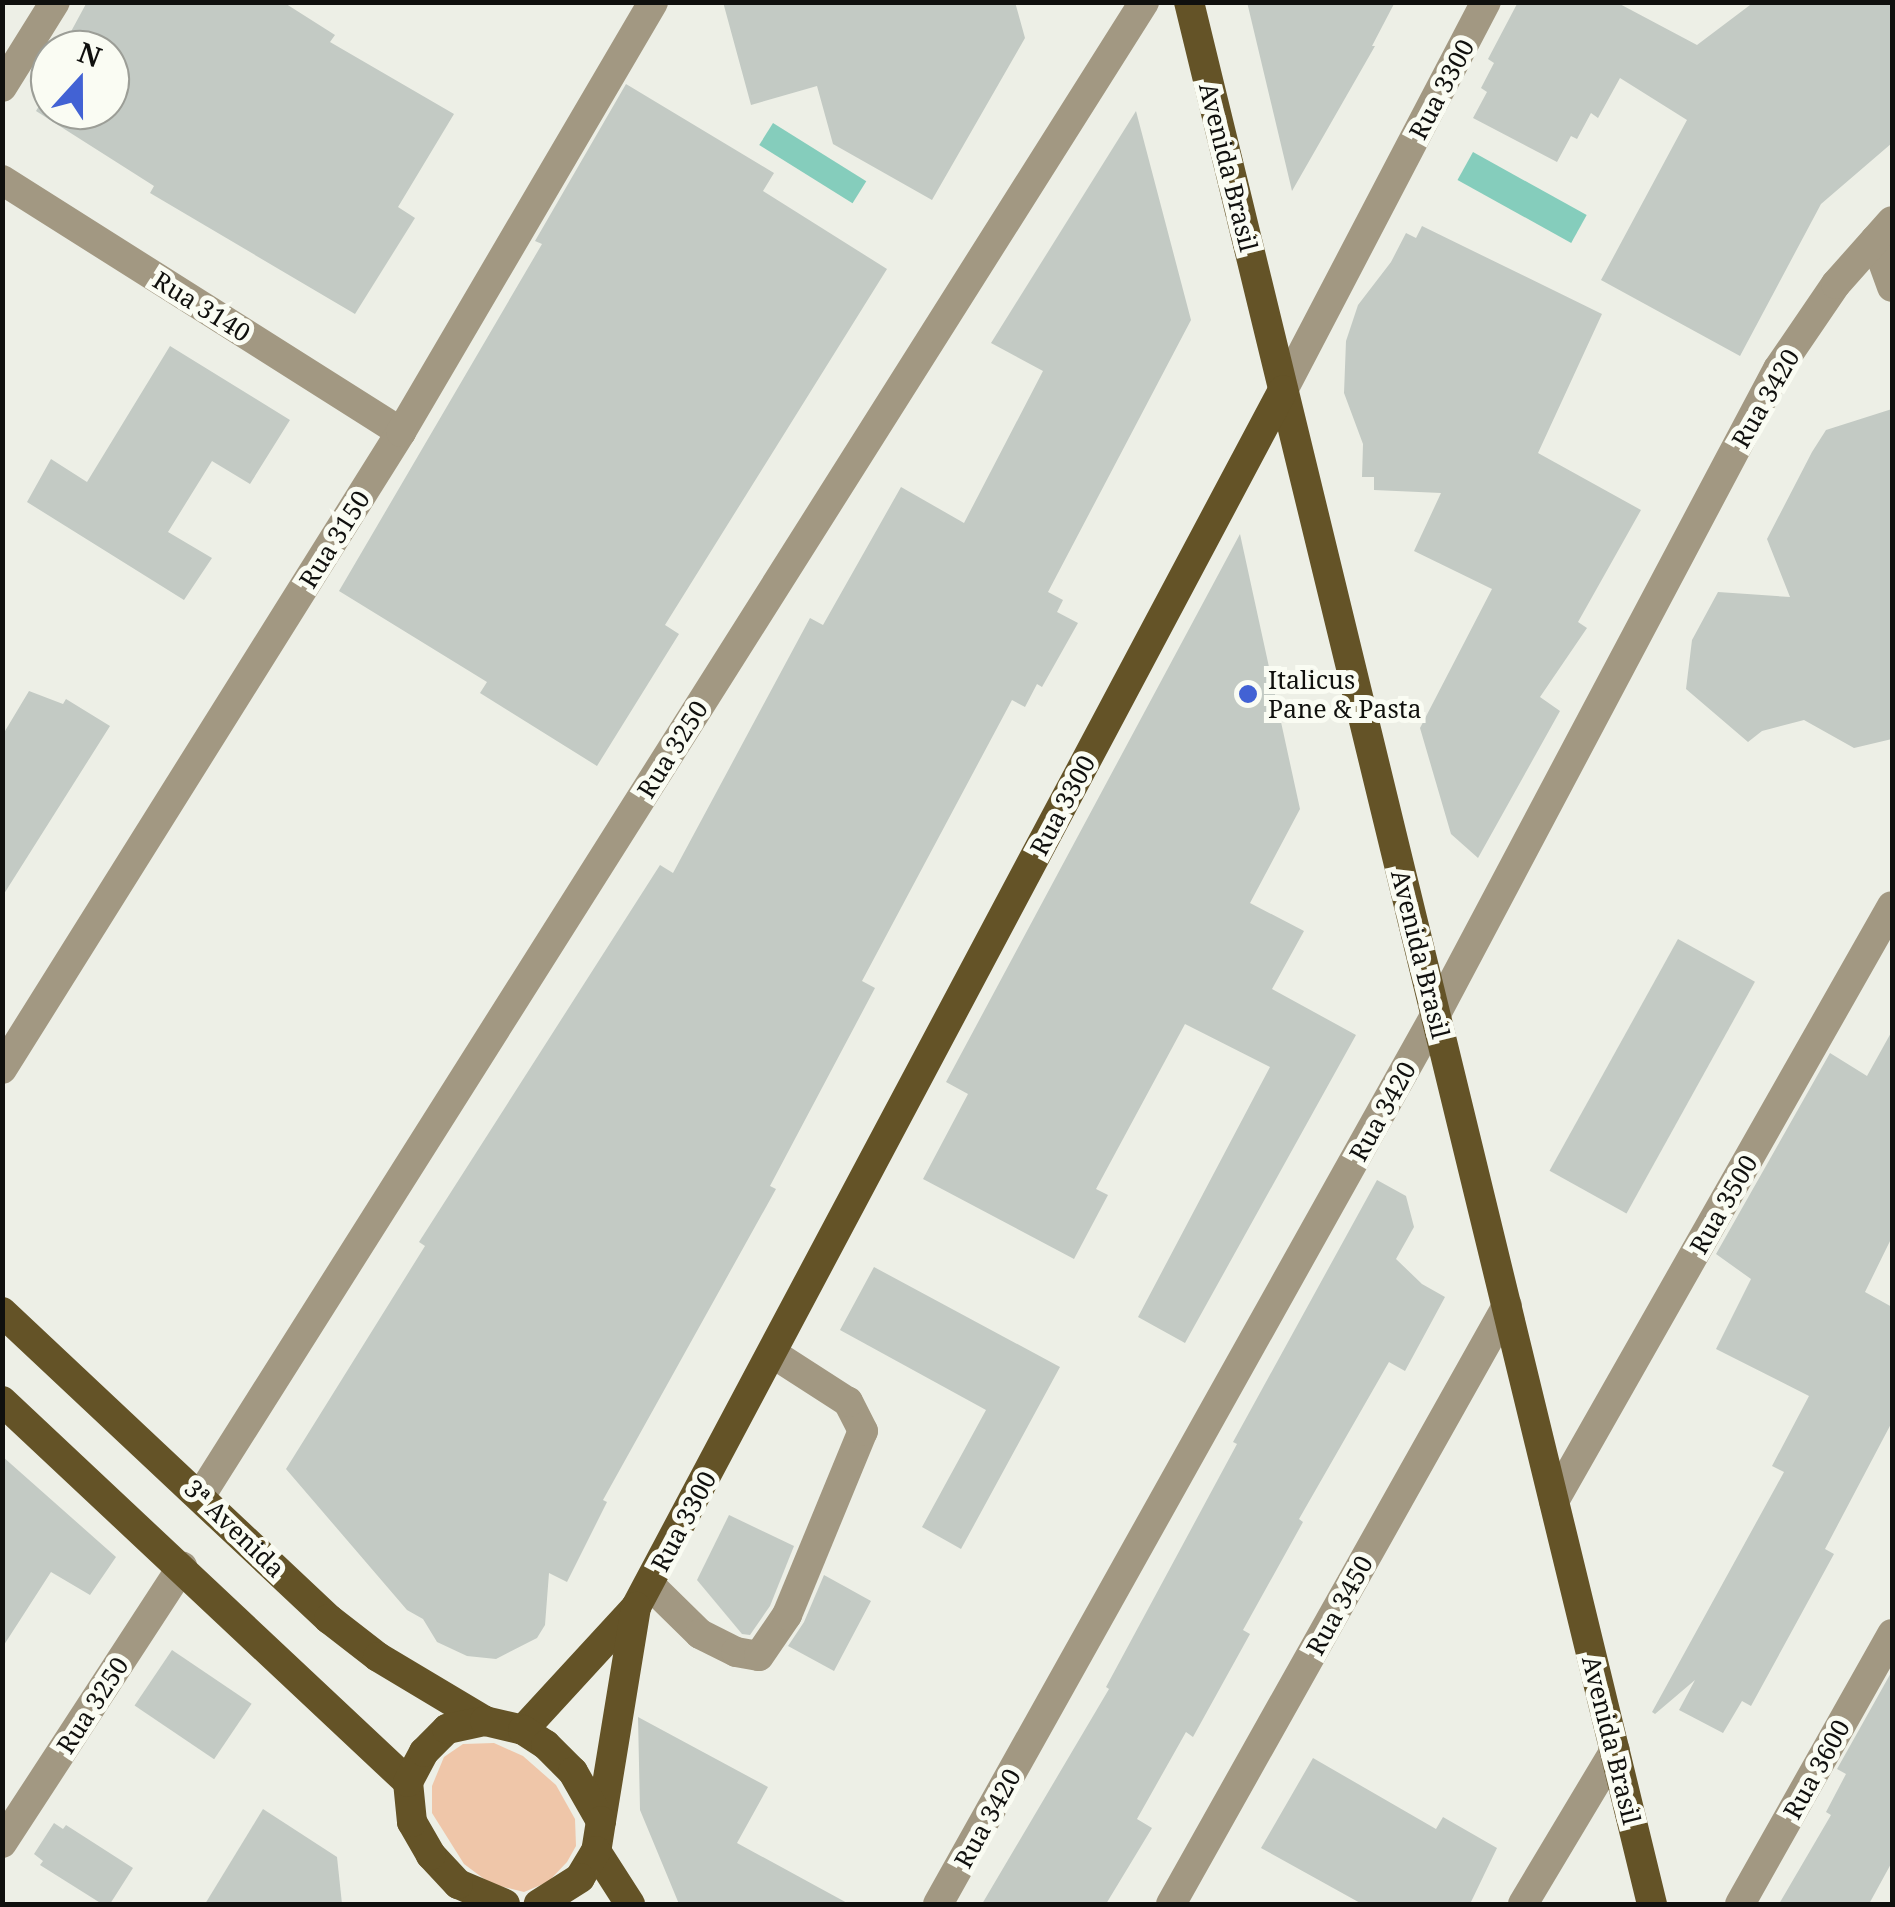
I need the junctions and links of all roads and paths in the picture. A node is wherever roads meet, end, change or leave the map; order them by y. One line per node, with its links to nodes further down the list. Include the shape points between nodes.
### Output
1 (55, 2): 6 (street)
2 (653, 2): 11 (street, Rua 3150)
3 (1144, 2): 19 (street, Rua 3250)
4 (1189, 2): 10 (main road, Avenida Brasil)
5 (1486, 2): 10 (street, Rua 3300)
6 (2, 87)
7 (2, 180): 11 (street, Rua 3140)
8 (1884, 230): 9 (street); 13 (street, Rua 3420, via 1836,284 1778,369)
9 (1892, 287)
10 (1283, 390): 13 (main road, Avenida Brasil); 17 (main road, Rua 3300)
11 (400, 432): 14 (street, Rua 3150)
12 (1892, 906): 20 (street, Rua 3500)
13 (1436, 1014): 15 (main road, Avenida Brasil); 34 (street, Rua 3420)
14 (2, 1069)
15 (1507, 1306): 20 (main road, Avenida Brasil); 35 (street, Rua 3450)
16 (2, 1312): 19 (main road, 3ª Avenida)
17 (772, 1354): 22 (main road, Rua 3300); 22 (street, via 848,1402 863,1431 788,1615 759,1656 700,1634)
18 (2, 1401): 21 (main road)
19 (201, 1496): 24 (main road, 3ª Avenida, via 378,1658)
20 (1554, 1501): 26 (main road, Avenida Brasil)
21 (182, 1567): 27 (main road); 29 (street, Rua 3250)
22 (643, 1596): 25 (main road, Rua 3300); 28 (main road, Rua 3300)
23 (1892, 1634): 38 (street, Rua 3600)
24 (484, 1721): 25 (main road, 3ª Avenida); 27 (main road, via 447,1729)
25 (523, 1730): 28 (main road, via 573,1772)
26 (1614, 1750): 36 (street); 37 (main road, Avenida Brasil)
27 (408, 1782): 30 (main road, via 412,1822)
28 (598, 1836): 32 (main road, via 580,1878); 33 (main road)
29 (2, 1843)
30 (452, 1894): 31 (main road)
31 (505, 1904)
32 (539, 1904)
33 (630, 1904)
34 (938, 1904)
35 (1171, 1904)
36 (1523, 1904)
37 (1652, 1904)
38 (1740, 1904)

